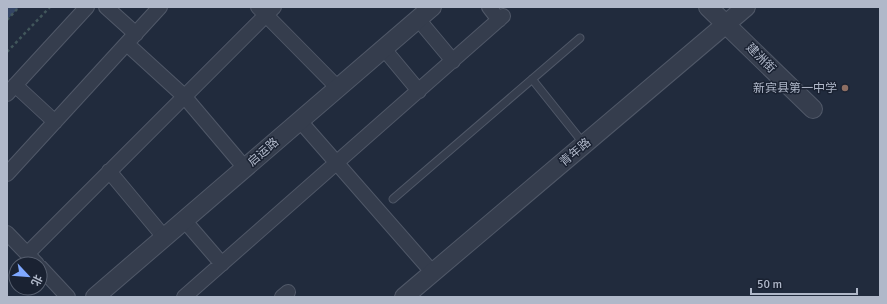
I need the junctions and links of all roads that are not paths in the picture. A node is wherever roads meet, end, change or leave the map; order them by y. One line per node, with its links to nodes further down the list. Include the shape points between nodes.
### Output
1 (86, 7): 17 (street)
2 (106, 7): 12 (street)
3 (160, 7): 12 (street)
4 (432, 7): 9 (street, 启运路)
5 (489, 7): 14 (street, via 501,18)
6 (708, 7): 10 (street, 建洲街)
7 (746, 7): 10 (street, 青年路)
8 (266, 10): 16 (street); 19 (street)
9 (418, 19): 13 (street, 启运路); 14 (street)
10 (726, 24): 20 (street, 建洲街); 23 (street, 青年路)
11 (580, 38): 15 (lane)
12 (131, 39): 19 (street); 22 (street)
13 (384, 49): 16 (street, 启运路); 18 (street)
14 (453, 61): 18 (street)
15 (532, 79): 23 (lane); 28 (lane)
16 (338, 88): 21 (street, 启运路)
17 (11, 90): 22 (street)
18 (419, 91): 24 (street)
19 (184, 96): 25 (street); 26 (street)
20 (813, 110)
21 (300, 121): 24 (street); 25 (street, 启运路)
22 (55, 122): 27 (street)
23 (585, 144): 35 (street, 青年路)
24 (337, 164): 34 (street); 35 (street)
25 (245, 168): 29 (street, 启运路)
26 (110, 171): 31 (street); 33 (street)
27 (7, 174)
28 (393, 200)
29 (184, 220): 31 (street, 启运路); 34 (street)
30 (7, 233): 32 (street)
31 (164, 237): 38 (street, 启运路)
32 (29, 256)
33 (35, 256)
34 (222, 264): 39 (street)
35 (433, 273): 40 (street, 青年路)
36 (48, 276): 37 (street)
37 (68, 297)
38 (95, 297)
39 (184, 297)
40 (404, 297)

